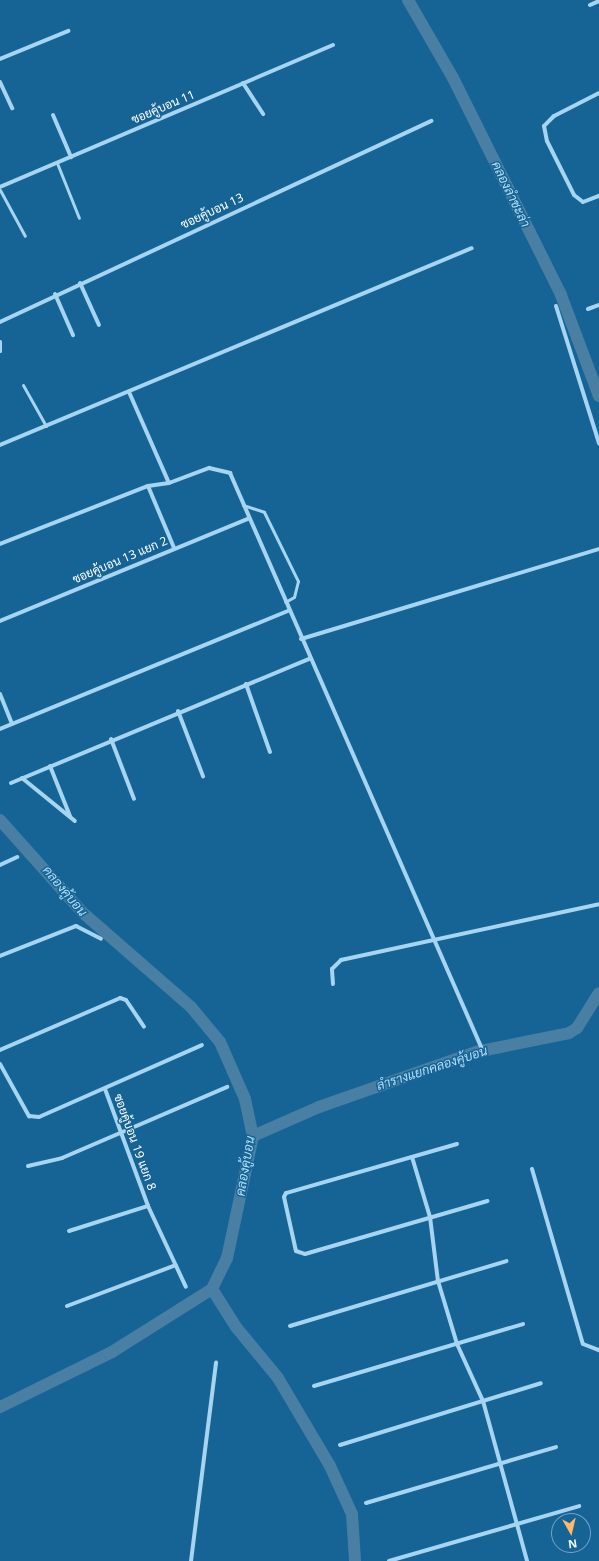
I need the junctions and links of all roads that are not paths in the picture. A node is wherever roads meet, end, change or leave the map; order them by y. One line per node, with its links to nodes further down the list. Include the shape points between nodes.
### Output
1 (599, 1): 2 (street)
2 (590, 5)
3 (68, 31): 5 (street)
4 (333, 45): 7 (street, ซอยคู้บอน 11)
5 (0, 59)
6 (0, 82): 9 (street)
7 (243, 83): 11 (street); 13 (street, ซอยคู้บอน 11)
8 (599, 93): 17 (street, via 554,116 544,126 547,141 574,195 583,202)
9 (12, 108)
10 (53, 114): 13 (street)
11 (263, 114)
12 (432, 121): 21 (street, ซอยคู้บอน 13)
13 (71, 157): 14 (street, ซอยคู้บอน 11)
14 (57, 163): 15 (street, ซอยคู้บอน 11); 18 (lane)
15 (0, 187)
16 (0, 190): 19 (lane)
17 (599, 196)
18 (79, 218)
19 (24, 236)
20 (472, 248): 32 (street)
21 (80, 283): 22 (street, ซอยคู้บอน 13); 27 (street)
22 (54, 294): 26 (street, ซอยคู้บอน 13); 28 (street)
23 (599, 305): 25 (street)
24 (556, 306): 34 (street)
25 (588, 309)
26 (0, 322)
27 (99, 325)
28 (73, 335)
29 (0, 341): 30 (lane)
30 (0, 351)
31 (23, 385): 33 (lane)
32 (128, 392): 33 (street); 36 (street)
33 (46, 426): 35 (street)
34 (599, 443)
35 (0, 445)
36 (169, 483): 37 (street); 38 (street, via 209,468 221,468 230,473)
37 (148, 486): 40 (street); 41 (street)
38 (243, 505): 39 (street); 43 (lane, via 264,512 298,581 294,597)
39 (248, 519): 41 (street, ซอยคู้บอน 13 แยก 2); 43 (street)
40 (0, 544)
41 (174, 548): 45 (street, ซอยคู้บอน 13 แยก 2)
42 (599, 549): 46 (street)
43 (284, 602): 44 (street)
44 (288, 610): 46 (street); 51 (street)
45 (0, 621)
46 (300, 639): 47 (street)
47 (309, 659): 48 (street); 65 (street)
48 (246, 684): 50 (street); 54 (street)
49 (0, 694): 51 (street)
50 (178, 711): 53 (street); 56 (street)
51 (12, 724): 52 (street)
52 (0, 729)
53 (111, 740): 55 (street); 59 (street)
54 (270, 752)
55 (50, 766): 57 (street); 60 (street)
56 (203, 776)
57 (22, 778): 58 (street); 60 (street)
58 (11, 783)
59 (134, 799)
60 (70, 816): 61 (street)
61 (75, 821)
62 (18, 857): 63 (street)
63 (0, 865)
64 (599, 904): 65 (street)
65 (436, 938): 68 (street, via 341,960 332,969); 71 (street)
66 (100, 939): 67 (street, via 76,926)
67 (0, 956)
68 (333, 984)
69 (144, 1027): 72 (street, via 126,1000 120,998)
70 (202, 1045): 75 (street)
71 (482, 1049)
72 (0, 1050)
73 (0, 1064): 75 (street, ซอยคู้บอน 19 แยก 8, via 32,1117)
74 (227, 1087): 76 (street)
75 (105, 1088): 76 (street, ซอยคู้บอน 19 แยก 8)
76 (119, 1133): 79 (street, via 62,1158); 82 (street, ซอยคู้บอน 19 แยก 8)
77 (458, 1144): 78 (street)
78 (412, 1157): 83 (street); 83 (street, via 286,1193 284,1197 296,1251 306,1254)
79 (28, 1166)
80 (532, 1169): 93 (street, via 583,1344)
81 (487, 1201): 83 (street)
82 (148, 1206): 84 (street); 86 (street, ซอยคู้บอน 19 แยก 8)
83 (430, 1217): 87 (street)
84 (69, 1231)
85 (506, 1262): 87 (street)
86 (176, 1265): 88 (street, ซอยคู้บอน 19 แยก 8); 89 (street)
87 (438, 1281): 91 (street); 92 (street)
88 (186, 1287)
89 (67, 1306)
90 (523, 1324): 92 (street)
91 (290, 1326)
92 (457, 1344): 96 (street); 97 (street)
93 (599, 1350)
94 (216, 1364): 104 (street)
95 (541, 1383): 97 (street)
96 (314, 1386)
97 (483, 1401): 98 (street); 100 (street)
98 (340, 1445)
99 (556, 1447): 100 (street)
100 (501, 1463): 101 (street); 103 (street)
101 (366, 1503)
102 (579, 1506): 103 (street)
103 (517, 1524): 105 (street); 106 (street)
104 (192, 1561)
105 (389, 1561)
106 (527, 1561)

